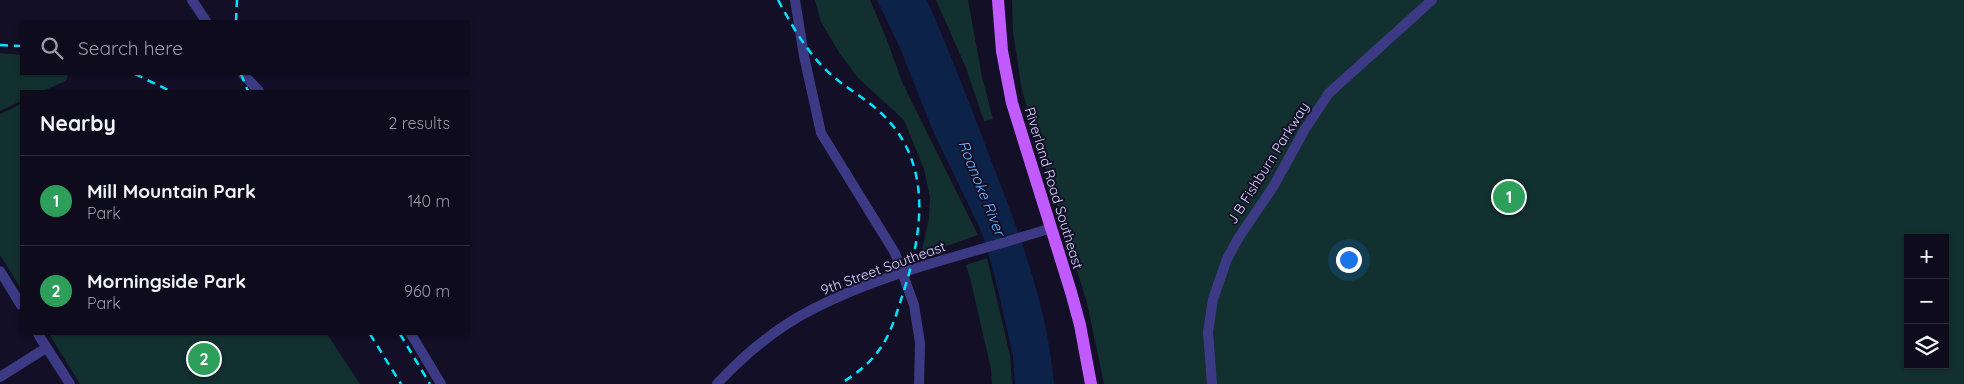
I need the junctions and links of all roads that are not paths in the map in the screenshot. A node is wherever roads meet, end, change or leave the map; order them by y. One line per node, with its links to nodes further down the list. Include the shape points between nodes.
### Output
1 (192, 0): 5 (street)
2 (795, 0): 10 (street, via 821,133 890,244)
3 (998, 0): 8 (main road, Riverland Road Southeast, via 1008,88)
4 (1432, 0): 21 (street, J B Fishburn Parkway, via 1329,93 1273,187 1239,236 1218,280 1210,315)
5 (205, 20)
6 (244, 75): 7 (street)
7 (258, 90)
8 (1051, 228): 10 (street, 9th Street Southeast); 20 (main road, Riverland Road Southeast, via 1080,325)
9 (0, 272): 11 (street)
10 (903, 273): 16 (street, 9th Street Southeast, via 811,310 762,342); 19 (street, via 918,321 921,361)
11 (20, 303)
12 (39, 335): 14 (street)
13 (412, 335): 18 (street)
14 (46, 348): 15 (street); 17 (street)
15 (0, 377)
16 (720, 382)
17 (70, 384)
18 (441, 384)
19 (918, 384)
20 (1091, 384)
21 (1212, 384)

